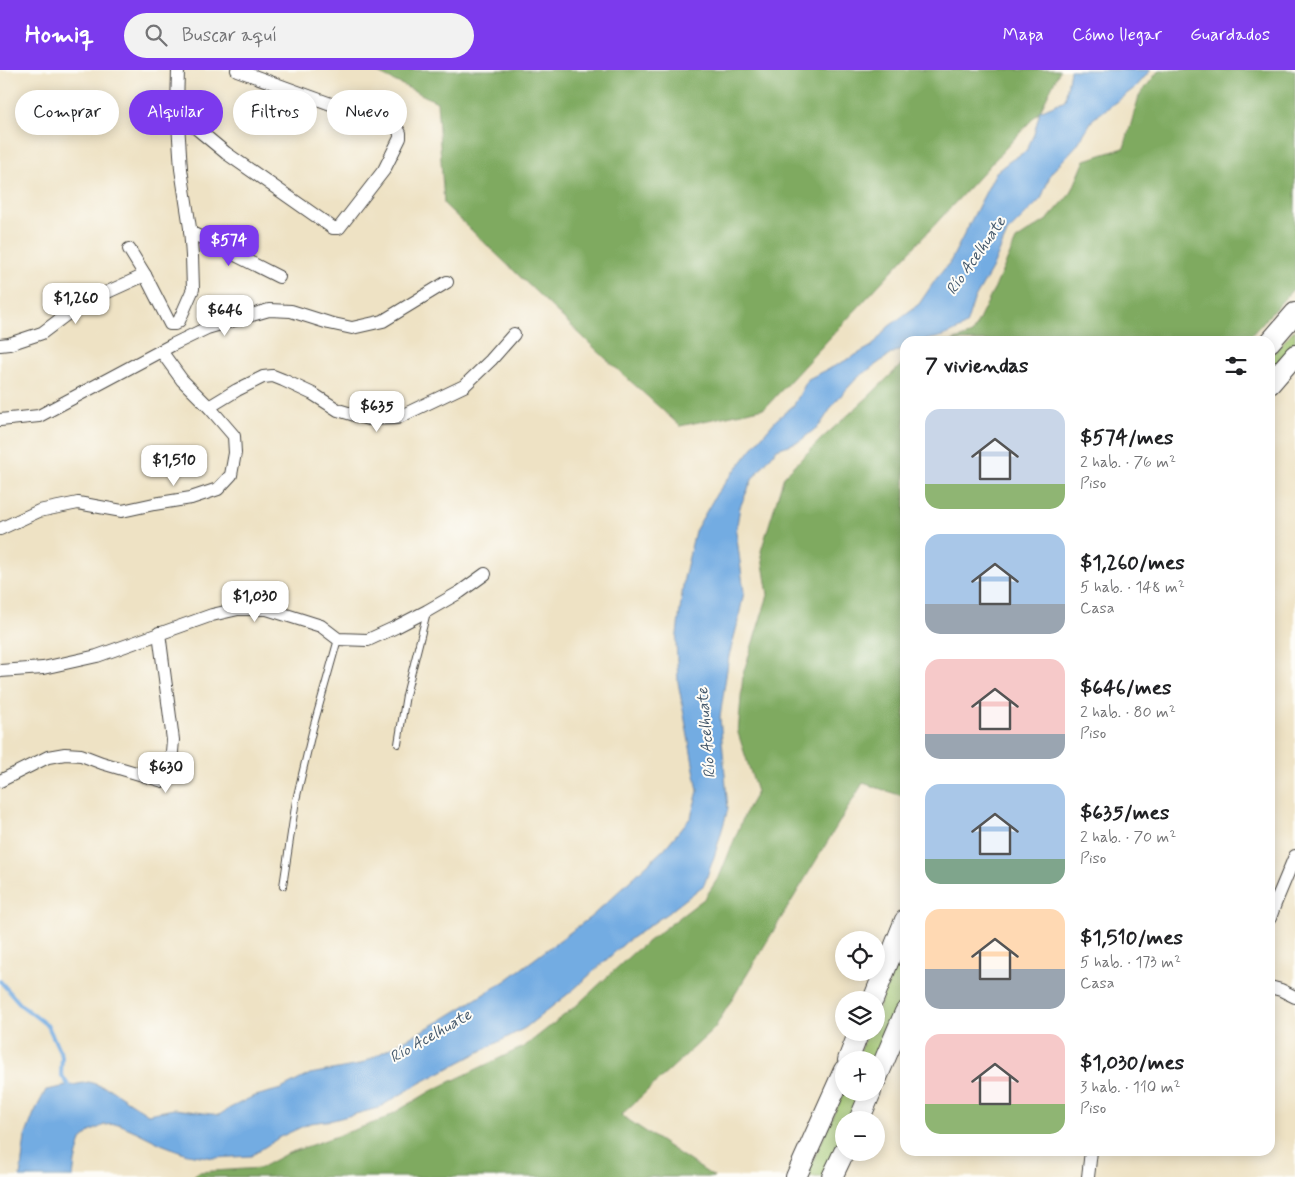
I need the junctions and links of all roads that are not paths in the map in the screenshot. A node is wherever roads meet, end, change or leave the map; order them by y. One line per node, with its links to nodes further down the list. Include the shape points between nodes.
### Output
1 (178, 70): 3 (street)
2 (237, 70): 5 (street, via 397,128 400,138 384,170 344,224 333,228)
3 (177, 90)
4 (178, 135): 6 (street)
5 (205, 135)
6 (190, 232): 9 (street); 12 (street, via 193,289)
7 (129, 249): 8 (street)
8 (145, 275): 12 (street, via 170,324); 15 (street, via 79,305 42,334)
9 (280, 276)
10 (446, 282): 16 (street, via 383,321 352,328 291,310 269,310 207,328)
11 (1295, 313): 14 (highway)
12 (175, 324): 16 (street)
13 (514, 334): 19 (street, via 464,386 397,418 368,419 338,410 313,394 273,376 263,377)
14 (1275, 336)
15 (0, 346)
16 (167, 348): 19 (street, via 182,380); 20 (street, via 40,416)
17 (1295, 355): 18 (highway)
18 (1275, 378)
19 (209, 407): 21 (street, via 234,436 231,475 218,489 191,498 122,511 78,504 39,512)
20 (0, 420)
21 (0, 529)
22 (485, 574): 23 (street)
23 (428, 611): 25 (street, via 368,640); 27 (lane, via 406,695)
24 (159, 634): 25 (street, via 212,615 238,609 267,609 321,626); 26 (street, via 97,656 43,668); 28 (street, via 173,740 163,781 81,755 65,754 48,757)
25 (338, 639): 30 (lane, via 296,800)
26 (0, 671)
27 (398, 744)
28 (0, 781)
29 (1295, 856): 31 (street)
30 (283, 886)
31 (1275, 904)
32 (900, 932): 34 (highway)
33 (1275, 988): 35 (street)
34 (877, 991)
35 (1295, 997)
36 (900, 1024): 37 (highway)
37 (885, 1059)
38 (835, 1090): 41 (highway)
39 (1090, 1156): 43 (street)
40 (840, 1161): 42 (highway)
41 (796, 1177)
42 (832, 1177)
43 (1088, 1177)

